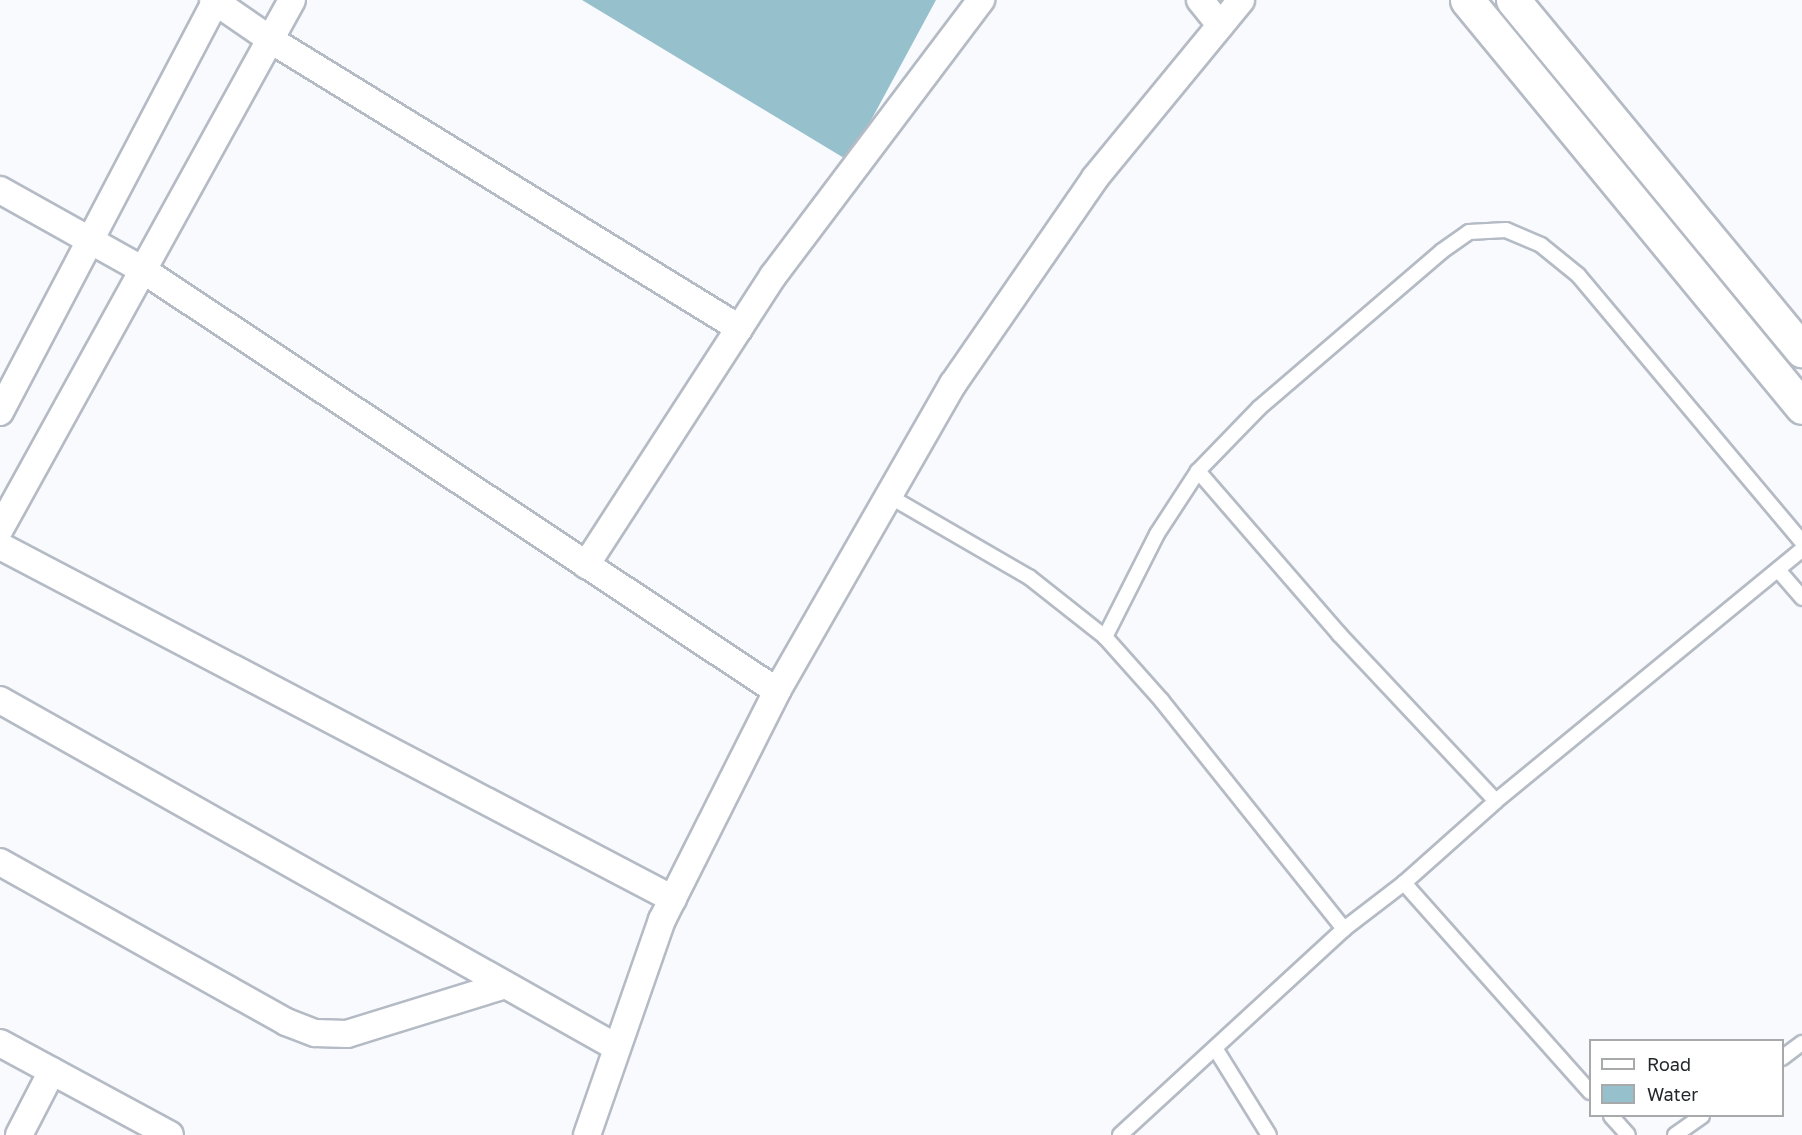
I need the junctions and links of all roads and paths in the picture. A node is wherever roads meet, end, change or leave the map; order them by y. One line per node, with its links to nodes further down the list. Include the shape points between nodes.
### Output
1 (215, 0): 9 (street); 11 (street)
2 (292, 0): 9 (street)
3 (981, 0): 13 (street, via 773,276)
4 (1200, 0): 8 (street)
5 (1241, 0): 8 (street)
6 (1467, 0): 15 (main road)
7 (1513, 0): 14 (main road)
8 (1220, 25): 18 (street, via 1095,178 953,384)
9 (271, 40): 12 (street); 13 (street)
10 (0, 190): 11 (street)
11 (91, 240): 12 (street); 16 (street)
12 (143, 270): 19 (street); 23 (street)
13 (739, 328): 23 (street)
14 (1802, 350)
15 (1802, 407)
16 (0, 412)
17 (1198, 471): 20 (lane, via 1260,408 1442,251 1469,232 1506,230 1541,245 1578,274); 26 (lane, via 1157,534); 29 (lane, via 1339,634)
18 (889, 496): 26 (lane, via 1029,577); 27 (street)
19 (0, 529)
20 (1802, 542)
21 (0, 546): 32 (street)
22 (1802, 550): 24 (lane)
23 (586, 565): 27 (street)
24 (1778, 570): 25 (lane); 29 (lane)
25 (1802, 598)
26 (1105, 637): 33 (lane, via 1162,701)
27 (777, 692): 32 (street)
28 (0, 700): 34 (street)
29 (1496, 801): 31 (lane)
30 (0, 862): 34 (street, via 286,1022 315,1033 347,1034)
31 (1404, 883): 33 (lane); 41 (lane)
32 (673, 899): 37 (street)
33 (1344, 929): 38 (lane)
34 (505, 985): 37 (street)
35 (0, 1043): 40 (street)
36 (1802, 1043): 39 (lane)
37 (616, 1047): 46 (street)
38 (1215, 1048): 47 (lane); 48 (lane)
39 (1784, 1056)
40 (52, 1071): 44 (street); 45 (street)
41 (1589, 1091)
42 (1612, 1117): 49 (lane)
43 (1701, 1117): 50 (lane)
44 (19, 1135)
45 (170, 1135)
46 (587, 1135)
47 (1120, 1135)
48 (1269, 1135)
49 (1628, 1135)
50 (1675, 1135)

